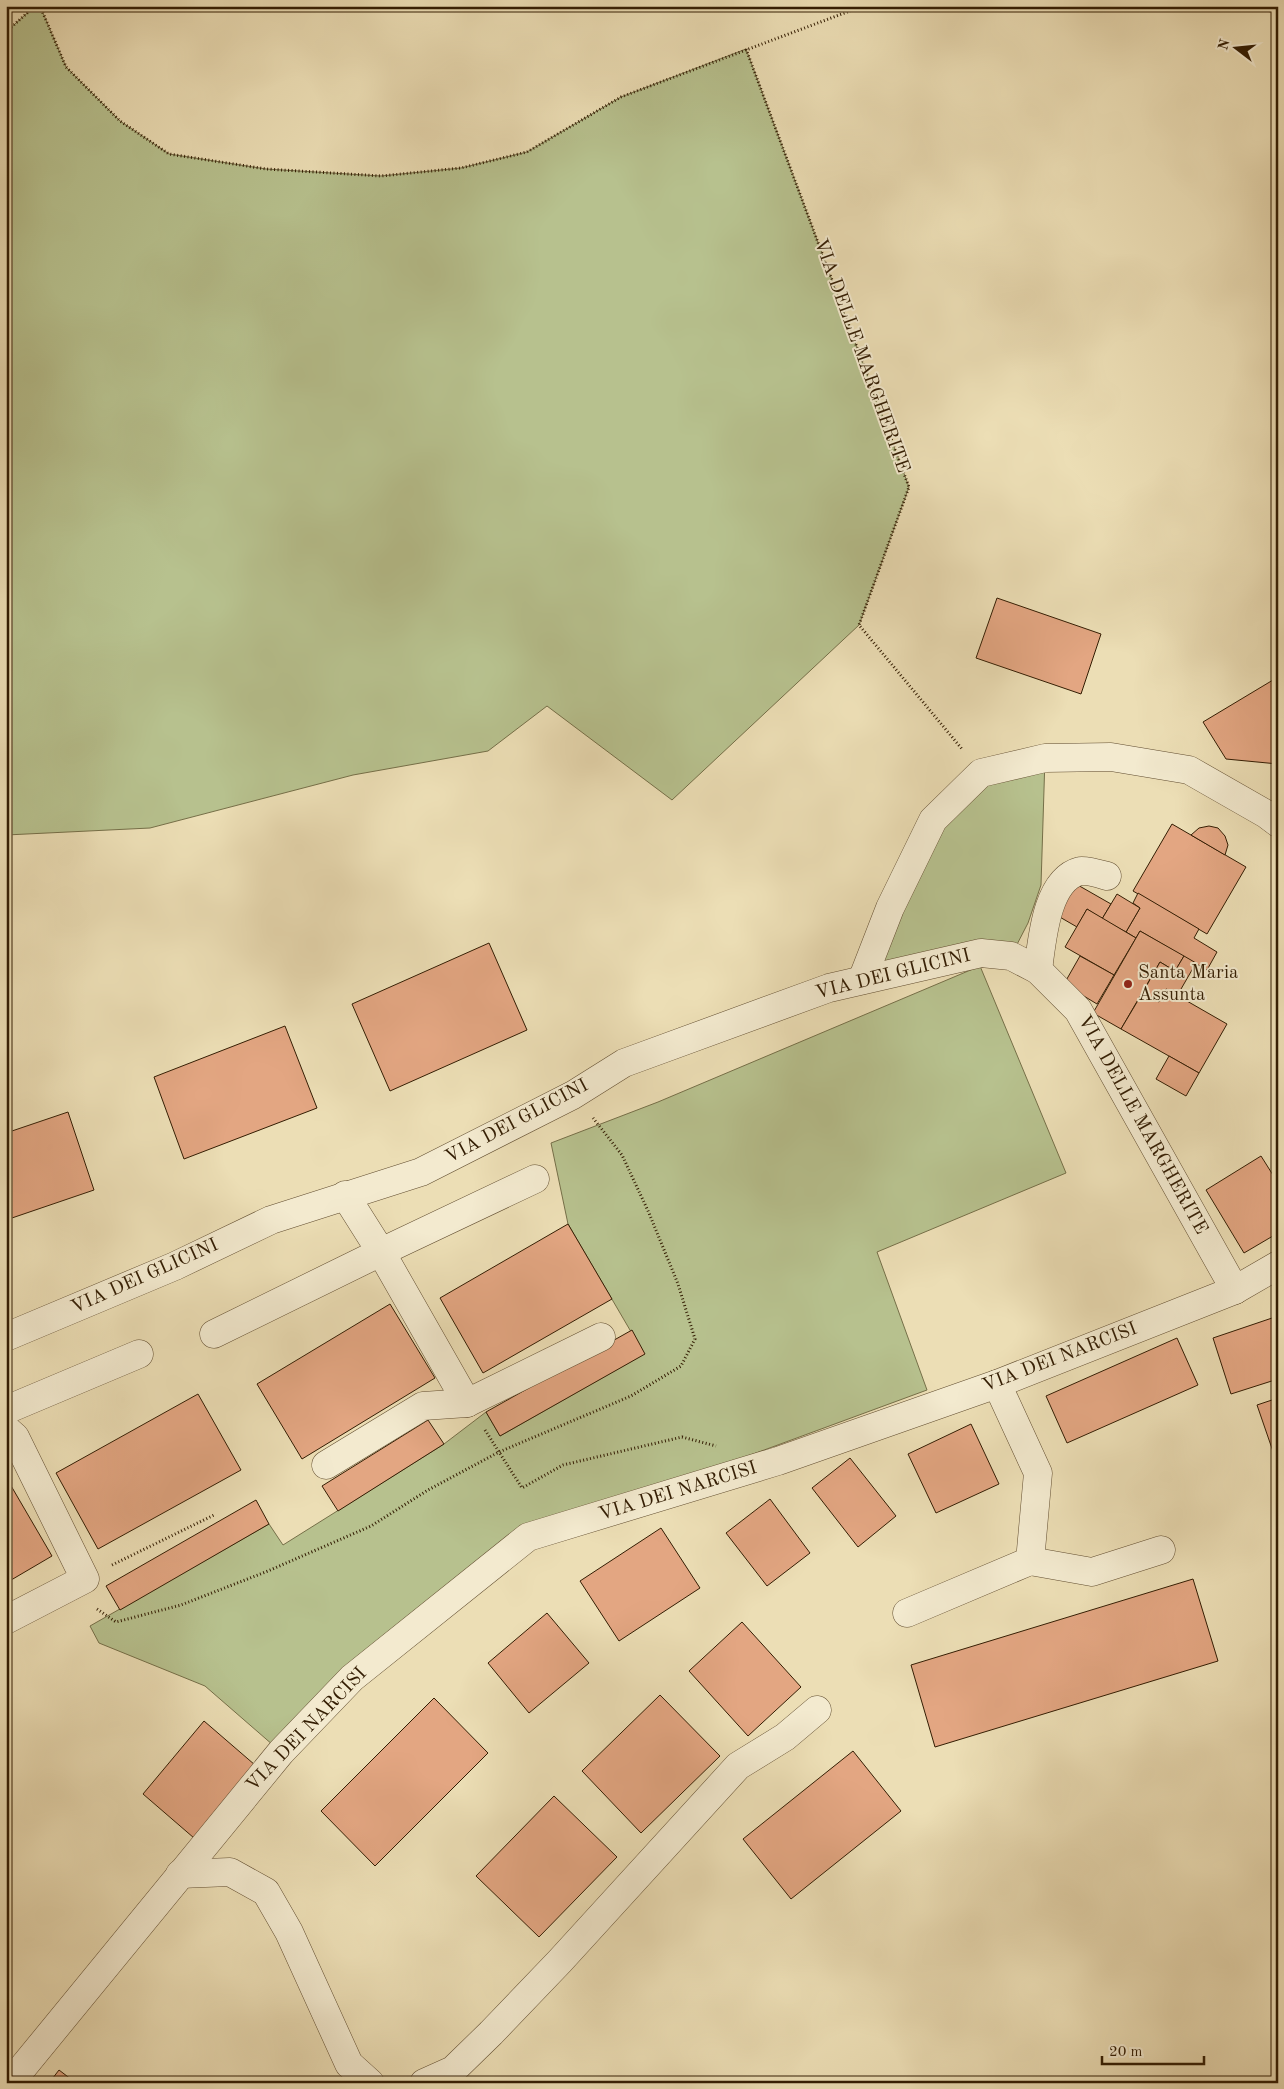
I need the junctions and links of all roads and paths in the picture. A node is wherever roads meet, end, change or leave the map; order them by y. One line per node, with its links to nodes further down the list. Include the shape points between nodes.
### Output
1 (35, 6): 6 (path)
2 (40, 6): 7 (path, via 66,67 120,121 169,154 266,169 381,176 461,168 527,152 621,97)
3 (863, 6): 7 (path)
4 (1260, 6): 5 (path)
5 (1278, 15)
6 (6, 32)
7 (746, 49): 8 (path, VIA DELLE MARGHERITE, via 909,487 860,625)
8 (981, 773): 9 (street, via 1045,758 1111,757 1188,770); 12 (street, via 933,820 890,908)
9 (1274, 814)
10 (1107, 876): 11 (street, via 1081,871 1064,880 1050,904)
11 (1038, 970): 12 (street, VIA DEI GLICINI, via 1011,956 981,953); 17 (street, VIA DELLE MARGHERITE, via 1078,1010)
12 (862, 980): 14 (street, VIA DEI GLICINI, via 829,988 624,1063 573,1095 421,1172)
13 (535, 1180): 15 (street)
14 (345, 1196): 15 (street); 19 (street, VIA DEI GLICINI, via 271,1220 175,1266)
15 (380, 1252): 18 (street); 23 (street)
16 (1278, 1265): 17 (street, VIA DEI NARCISI)
17 (1235, 1290): 22 (street, VIA DEI NARCISI)
18 (214, 1334)
19 (6, 1337)
20 (600, 1337): 23 (street)
21 (139, 1354): 24 (street)
22 (997, 1384): 29 (street, via 1038,1473); 33 (street, VIA DEI NARCISI, via 778,1462 528,1537 352,1678 281,1752)
23 (468, 1403): 26 (path, via 522,1488 563,1465 682,1437); 27 (street, via 424,1406)
24 (6, 1410)
25 (6, 1429): 31 (street, via 15,1437 85,1578)
26 (720, 1447)
27 (326, 1465)
28 (1161, 1550): 29 (street, via 1092,1572)
29 (1030, 1562): 30 (street)
30 (907, 1613)
31 (6, 1620)
32 (817, 1710): 36 (street, via 785,1737 738,1766 490,2033 453,2070)
33 (180, 1874): 34 (street, VIA DEI NARCISI); 35 (street, via 230,1872 266,1892 289,1932 349,2064)
34 (10, 2083)
35 (370, 2083)
36 (424, 2083)

